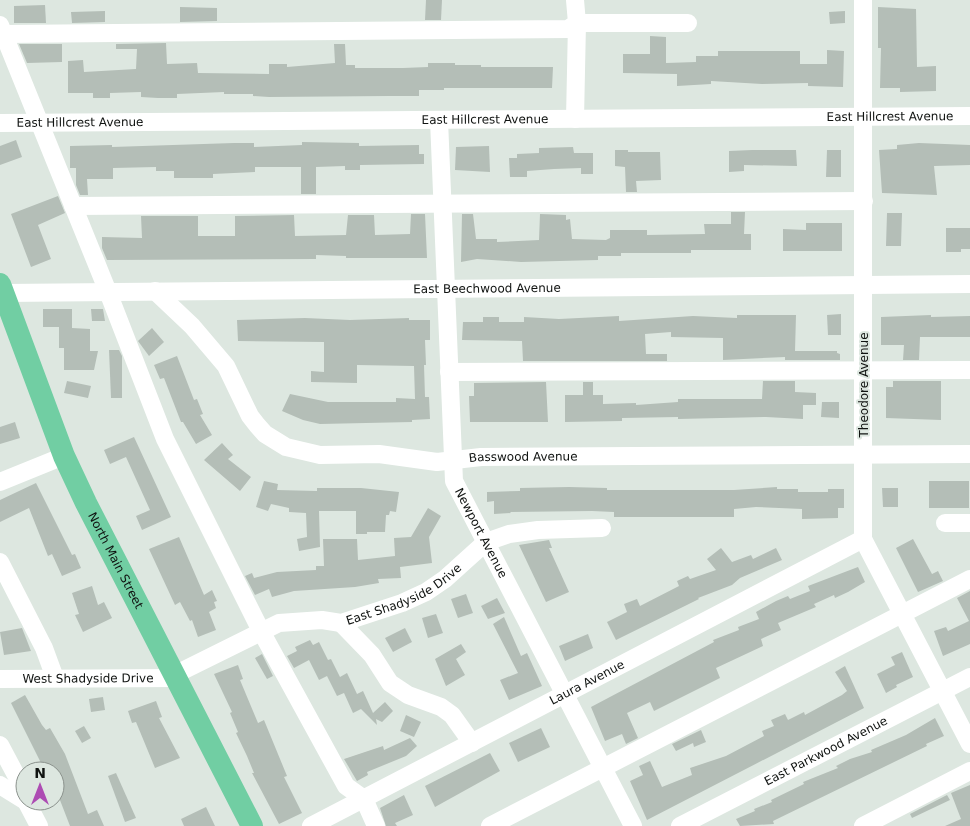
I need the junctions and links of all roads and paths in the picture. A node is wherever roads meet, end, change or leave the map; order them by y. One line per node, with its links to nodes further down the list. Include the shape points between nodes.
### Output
1 (575, 0): 3 (street)
2 (863, 0): 6 (street, Theodore Avenue)
3 (576, 23): 4 (street); 5 (street, via 568,29); 8 (street)
4 (688, 23)
5 (2, 30): 10 (street)
6 (864, 116): 7 (street, East Hillcrest Avenue); 8 (street, East Hillcrest Avenue); 12 (street, Theodore Avenue)
7 (970, 116)
8 (575, 119): 9 (street, East Hillcrest Avenue)
9 (439, 120): 10 (street, East Hillcrest Avenue); 13 (street, Newport Avenue)
10 (40, 123): 11 (street, East Hillcrest Avenue); 14 (street)
11 (0, 124)
12 (864, 201): 13 (street); 16 (street, Theodore Avenue)
13 (442, 204): 14 (street); 18 (street, Newport Avenue)
14 (73, 206): 20 (street)
15 (970, 284): 16 (street, East Beechwood Avenue)
16 (864, 286): 18 (street, East Beechwood Avenue); 22 (street, Theodore Avenue)
17 (2, 288): 20 (street, East Beechwood Avenue); 26 (main road, North Main Street)
18 (446, 289): 19 (street, East Beechwood Avenue); 23 (street, Newport Avenue)
19 (155, 291): 20 (street, East Beechwood Avenue); 27 (street, Basswood Avenue, via 209,344 226,366 250,416 275,441 306,454 379,454)
20 (108, 292): 38 (street, via 165,439)
21 (970, 370): 22 (street)
22 (864, 371): 23 (street); 24 (street, Theodore Avenue)
23 (449, 372): 27 (street, Newport Avenue)
24 (864, 454): 25 (street, Basswood Avenue); 27 (street, Basswood Avenue, via 481,457); 32 (street, Theodore Avenue)
25 (970, 454)
26 (64, 456): 28 (street); 39 (main road, North Main Street)
27 (452, 461): 33 (street, Newport Avenue, via 454,481)
28 (0, 482)
29 (945, 523): 30 (street)
30 (970, 523)
31 (602, 528): 33 (street, via 538,530 509,534)
32 (863, 539): 36 (street, Theodore Avenue); 44 (street, Laura Avenue)
33 (486, 542): 37 (street, East Shadyside Drive, via 426,592); 44 (street, Newport Avenue)
34 (0, 562): 41 (street, via 44,648)
35 (970, 580): 36 (street)
36 (903, 614): 43 (street, Theodore Avenue); 48 (street)
37 (341, 623): 38 (street, East Shadyside Drive, via 289,621); 45 (street, via 372,655 390,684 408,695 441,707)
38 (262, 632): 39 (street, East Shadyside Drive); 53 (street, via 346,786)
39 (175, 677): 41 (street, West Shadyside Drive); 56 (main road, North Main Street)
40 (970, 677): 43 (street, East Parkwood Avenue)
41 (55, 678): 42 (street, West Shadyside Drive)
42 (0, 679)
43 (942, 691): 46 (street, Theodore Avenue); 61 (street, East Parkwood Avenue)
44 (564, 696): 45 (street, Laura Avenue); 48 (street, Newport Avenue)
45 (472, 743): 53 (street, Laura Avenue)
46 (970, 744)
47 (0, 745): 50 (street)
48 (603, 768): 59 (street); 60 (street, Newport Avenue)
49 (970, 771): 62 (street)
50 (15, 773)
51 (0, 785): 52 (street)
52 (15, 794)
53 (364, 799): 57 (street, Laura Avenue); 58 (street)
54 (31, 811): 55 (street)
55 (39, 826)
56 (252, 826)
57 (311, 826)
58 (376, 826)
59 (490, 826)
60 (633, 826)
61 (680, 826)
62 (863, 826)

